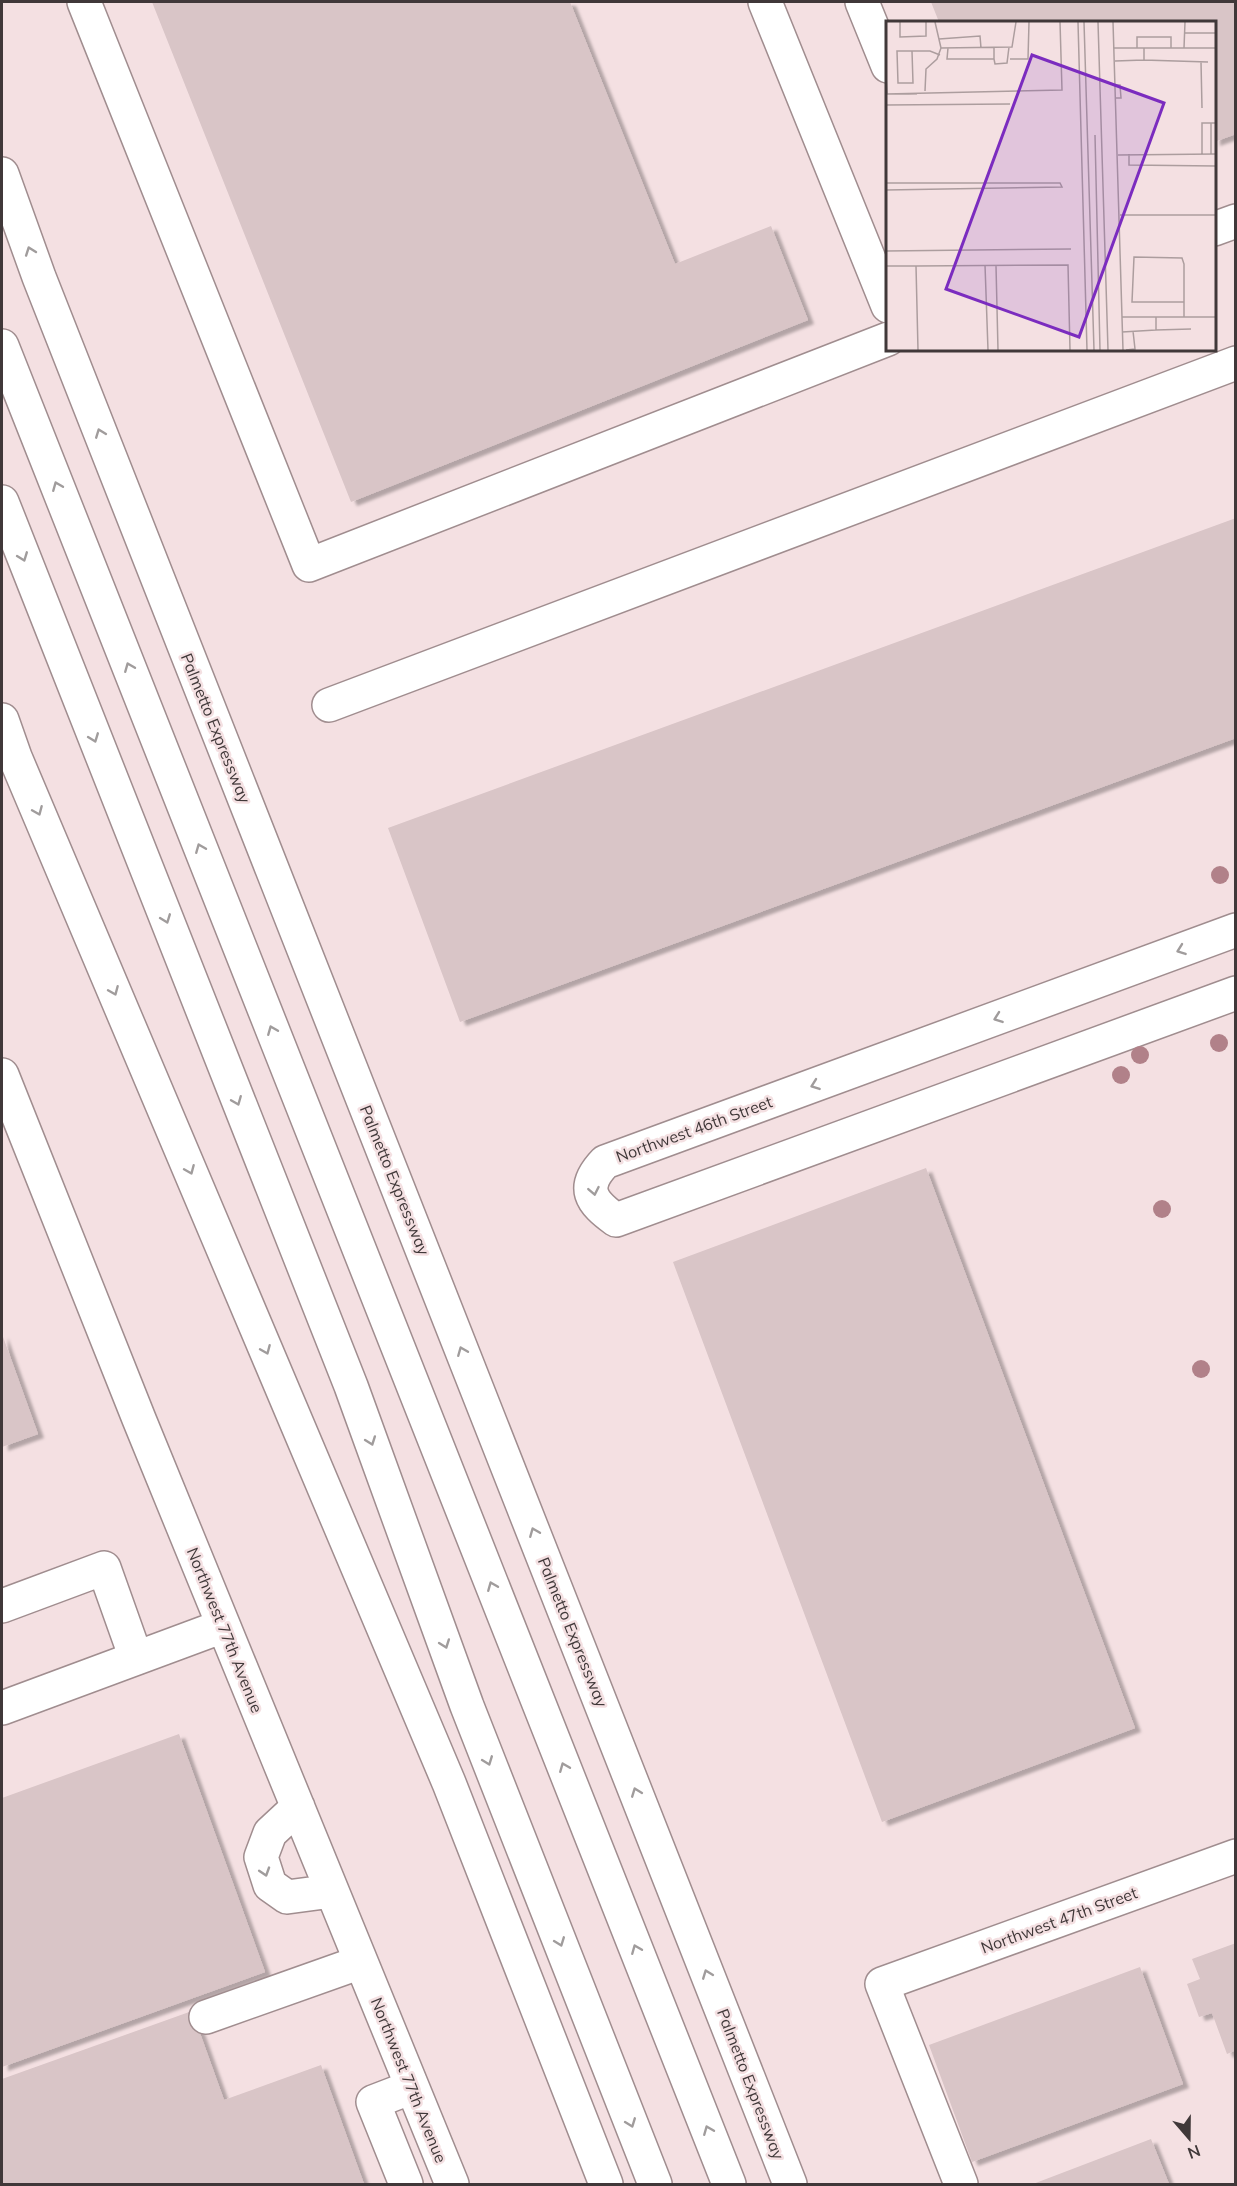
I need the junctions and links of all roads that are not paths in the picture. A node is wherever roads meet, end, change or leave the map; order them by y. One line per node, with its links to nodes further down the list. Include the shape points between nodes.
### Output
1 (84, 2): 9 (main road, via 309,565)
2 (765, 2): 8 (main road)
3 (862, 2): 4 (main road)
4 (886, 61)
5 (2, 174): 34 (main road, Palmetto Expressway, one-way to 5, via 39,277)
6 (1236, 221): 7 (main road)
7 (1216, 229)
8 (886, 301)
9 (886, 340)
10 (2, 346): 33 (main road, one-way to 10)
11 (1236, 363): 13 (main road)
12 (2, 502): 32 (main road, one-way to 32, via 351,1386 467,1706)
13 (329, 705)
14 (2, 720): 31 (main road, one-way to 31, via 450,1784)
15 (1236, 930): 16 (main road, Northwest 46th Street, one-way to 16, via 605,1162 593,1175 591,1190 598,1207 616,1220)
16 (1236, 993)
17 (2, 1075): 18 (main road, Northwest 77th Avenue)
18 (13, 1138): 20 (main road, Northwest 77th Avenue)
19 (2, 1606): 21 (main road, via 104,1568)
20 (223, 1626): 21 (main road); 23 (main road, Northwest 77th Avenue)
21 (136, 1658): 22 (main road)
22 (2, 1708)
23 (298, 1807): 25 (main road, Northwest 77th Avenue); 25 (main road, one-way to 25, via 270,1833 261,1857 270,1885 287,1897)
24 (1236, 1856): 35 (main road, Northwest 47th Street, via 882,1984)
25 (332, 1891): 26 (main road, Northwest 77th Avenue)
26 (361, 1962): 27 (main road); 28 (main road, Northwest 77th Avenue)
27 (206, 2017)
28 (412, 2087): 29 (main road, via 373,2102); 30 (main road, Northwest 77th Avenue)
29 (406, 2184)
30 (452, 2184)
31 (606, 2184)
32 (655, 2184)
33 (729, 2184)
34 (790, 2184)
35 (961, 2184)

